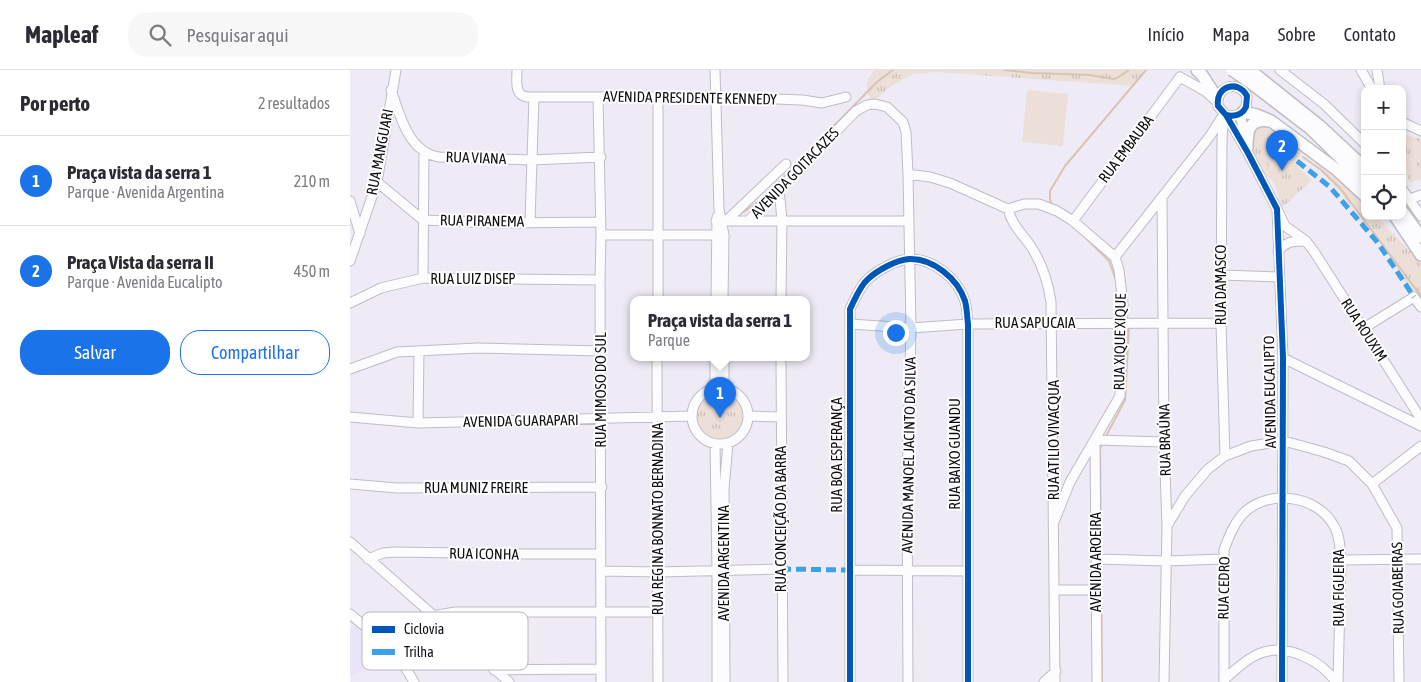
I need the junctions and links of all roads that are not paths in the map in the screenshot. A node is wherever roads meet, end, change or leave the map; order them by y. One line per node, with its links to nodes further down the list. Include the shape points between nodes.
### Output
1 (396, 70): 13 (street, RUA MANGUARI)
2 (518, 70): 16 (street, via 520,95)
3 (715, 70): 15 (street)
4 (1196, 70): 19 (main road)
5 (1231, 70): 9 (main road, bridge)
6 (1280, 70): 29 (street, via 1324,104)
7 (1361, 70): 11 (street)
8 (1378, 70): 10 (street)
9 (1252, 75): 12 (street); 35 (main road, via 1322,127); 37 (main road)
10 (1379, 84)
11 (1370, 85)
12 (1240, 88): 19 (street, via 1226,87); 21 (street, via 1248,100)
13 (391, 90): 31 (street, RUA VIANA, via 404,127); 38 (street, RUA MANGUARI)
14 (658, 96): 15 (street, AVENIDA PRESIDENTE KENNEDY); 18 (street, AVENIDA PRESIDENTE KENNEDY); 65 (street)
15 (716, 96): 17 (street, AVENIDA PRESIDENTE KENNEDY, via 822,103); 56 (street)
16 (534, 97): 18 (street, AVENIDA PRESIDENTE KENNEDY); 33 (street)
17 (846, 97)
18 (598, 98): 32 (street, RUA MIMOSO DO SUL)
19 (1217, 100): 22 (street, via 1219,109); 59 (street, RUA EMBAUBA, via 1180,77)
20 (867, 106): 36 (street, AVENIDA MANOEL JACINTO DA SILVA, via 887,107 903,122); 39 (street, AVENIDA GOITACAZES, via 856,111)
21 (1242, 113): 22 (street); 23 (main road); 30 (street, AVENIDA EUCALIPTO)
22 (1225, 114): 26 (street, AVENIDA EUCALIPTO); 27 (street); 28 (street, RUA DAMASCO)
23 (1271, 121): 30 (main road, via 1263,120 1250,126); 40 (main road, via 1337,170)
24 (1406, 124): 25 (street)
25 (1421, 131)
26 (1236, 132): 28 (street, via 1228,131); 30 (street, AVENIDA EUCALIPTO)
27 (1210, 136): 28 (street, via 1215,134); 43 (street)
28 (1222, 139): 74 (street, RUA DAMASCO)
29 (1361, 140)
30 (1248, 150): 47 (street, AVENIDA EUCALIPTO)
31 (424, 152): 33 (street, RUA VIANA, via 439,157); 52 (street)
32 (601, 157): 33 (street, RUA VIANA); 61 (street, RUA MIMOSO DO SUL)
33 (531, 160): 60 (street)
34 (786, 164): 56 (street)
35 (1361, 164)
36 (908, 174): 46 (street, via 950,183); 58 (street, AVENIDA MANOEL JACINTO DA SILVA)
37 (1361, 178)
38 (377, 182): 52 (street, RUA PIRANEMA); 63 (street, RUA MANGUARI)
39 (779, 189): 53 (street); 57 (street, AVENIDA GOITACAZES)
40 (1361, 192)
41 (1406, 194): 44 (street)
42 (1421, 195): 44 (street)
43 (1162, 198): 48 (street); 50 (street, RUA BRAÚNA)
44 (1410, 199): 49 (street)
45 (350, 201): 63 (street)
46 (1008, 209): 59 (street, via 1039,204); 84 (street, RUA ATILIO VIVACQUA, via 1010,218 1043,268)
47 (1277, 209): 68 (street, RUA ROUXIM, via 1285,226); 69 (street, AVENIDA EUCALIPTO)
48 (1151, 212): 50 (street); 71 (street)
49 (1420, 213)
50 (1161, 215): 88 (street, RUA BRAÚNA)
51 (1406, 216): 67 (main road)
52 (423, 220): 60 (street, RUA PIRANEMA); 76 (street)
53 (782, 220): 57 (street); 58 (street); 81 (street)
54 (1392, 220): 62 (main road)
55 (1398, 220): 62 (main road)
56 (721, 221): 57 (street, AVENIDA GOITACAZES); 66 (street)
57 (748, 221)
58 (908, 221): 72 (street, AVENIDA MANOEL JACINTO DA SILVA)
59 (1072, 221): 71 (street)
60 (530, 222): 61 (street, RUA PIRANEMA)
61 (600, 222): 64 (street, RUA MIMOSO DO SUL)
62 (1403, 228): 70 (main road)
63 (360, 235): 73 (street, RUA MANGUARI)
64 (601, 235): 65 (street); 77 (street, RUA MIMOSO DO SUL)
65 (658, 235): 66 (street); 78 (street)
66 (720, 235): 79 (street); 80 (street)
67 (1421, 237)
68 (1306, 241): 69 (street, via 1293,241); 91 (street, RUA ROUXIM)
69 (1278, 251): 75 (street, AVENIDA EUCALIPTO)
70 (1421, 254)
71 (1115, 257): 87 (street, RUA XIQUE XIQUE)
72 (909, 259): 85 (street, RUA BOA ESPERANÇA, via 884,268 866,280 850,309); 86 (street, RUA BAIXO GUANDU, via 937,267 956,283 964,300); 90 (street, AVENIDA MANOEL JACINTO DA SILVA)
73 (350, 261)
74 (1222, 275): 75 (street); 89 (street, RUA DAMASCO)
75 (1279, 277): 94 (street, AVENIDA EUCALIPTO)
76 (423, 278): 77 (street, RUA LUIZ DISEP); 82 (street, RUA LUIZ DISEP, via 381,288)
77 (600, 280): 93 (street, RUA MIMOSO DO SUL)
78 (658, 296)
79 (716, 296)
80 (723, 296)
81 (781, 296)
82 (350, 303)
83 (1421, 306): 91 (street, via 1414,297)
84 (1053, 323): 86 (street, RUA SAPUCAIA); 87 (street, RUA SAPUCAIA); 121 (street, RUA ATILIO VIVACQUA)
85 (850, 324): 90 (street, RUA SAPUCAIA); 134 (street, RUA BOA ESPERANÇA)
86 (968, 324): 90 (street, RUA SAPUCAIA); 136 (street, RUA BAIXO GUANDU)
87 (1123, 324): 88 (street, RUA SAPUCAIA); 110 (street, RUA XIQUE XIQUE, via 1120,396)
88 (1164, 324): 89 (street, RUA SAPUCAIA); 112 (street, RUA BRAÚNA)
89 (1221, 324): 116 (street, RUA DAMASCO)
90 (910, 328): 138 (street, AVENIDA MANOEL JACINTO DA SILVA)
91 (1364, 328): 106 (street, RUA ROUXIM)
92 (419, 351): 93 (street, via 478,348); 99 (street, via 397,352); 108 (street)
93 (601, 351): 107 (street, RUA MIMOSO DO SUL)
94 (1283, 358): 109 (street); 111 (street, AVENIDA EUCALIPTO)
95 (657, 361): 101 (street, RUA REGINA BONNATO BERNADINA)
96 (716, 361): 100 (street)
97 (724, 361): 100 (street)
98 (781, 361): 105 (street, RUA CONCEIÇÃO DA BARRA)
99 (350, 369)
100 (720, 389): 102 (street, via 708,391 699,398); 103 (street, via 733,391 741,398)
101 (658, 416): 102 (street, AVENIDA GUARAPARI); 107 (street, AVENIDA GUARAPARI); 137 (street, RUA REGINA BONNATO BERNADINA)
102 (692, 416): 113 (street, via 699,435)
103 (748, 416): 105 (street); 114 (street, via 744,431)
104 (350, 417): 108 (street, AVENIDA GUARAPARI)
105 (781, 417): 133 (street, RUA CONCEIÇÃO DA BARRA)
106 (1421, 419)
107 (600, 420): 108 (street, AVENIDA GUARAPARI); 119 (street, RUA MIMOSO DO SUL)
108 (418, 423)
109 (1421, 426)
110 (1095, 441): 112 (street); 121 (street, RUA XIQUE XIQUE, via 1070,482); 126 (street, AVENIDA AROEIRA)
111 (1284, 441): 116 (street, RUA GOIABEIRAS, via 1251,446); 118 (street, RUA GOIABEIRAS, via 1349,461); 120 (street, AVENIDA EUCALIPTO)
112 (1164, 442): 122 (street, RUA BRAÚNA)
113 (715, 444): 114 (street); 132 (street, AVENIDA ARGENTINA)
114 (728, 444): 132 (street, AVENIDA ARGENTINA)
115 (1421, 446): 118 (street)
116 (1225, 456): 122 (street, RUA GOIABEIRAS, via 1208,469 1185,496)
117 (350, 484): 119 (street, RUA MUNIZ FREIRE, via 406,488)
118 (1372, 484): 128 (street, RUA GOIABEIRAS, via 1397,528)
119 (602, 487): 124 (street, RUA MIMOSO DO SUL)
120 (1283, 498): 127 (street, RUA CEDRO, via 1260,502 1242,515 1229,534); 130 (street, RUA FIGUEIRA, via 1310,503 1322,512 1334,526); 147 (street, AVENIDA EUCALIPTO)
121 (1054, 522): 139 (street, RUA ATILIO VIVACQUA)
122 (1167, 526): 131 (street, RUA BRAÚNA)
123 (350, 542): 125 (street)
124 (601, 554): 125 (street, RUA ICONHA, via 394,552); 135 (street, RUA MIMOSO DO SUL)
125 (368, 559): 142 (street)
126 (1101, 559): 131 (street); 140 (street, AVENIDA AROEIRA)
127 (1223, 559): 131 (street); 153 (street, RUA CEDRO)
128 (1398, 559): 129 (street); 130 (street); 170 (street, RUA GOIABEIRAS)
129 (1421, 559)
130 (1342, 560): 169 (street, RUA FIGUEIRA)
131 (1166, 561): 167 (street, RUA BRAÚNA)
132 (721, 569): 133 (street); 137 (street); 158 (street, AVENIDA ARGENTINA); 159 (street, AVENIDA ARGENTINA)
133 (781, 569): 160 (street, RUA CONCEIÇÃO DA BARRA)
134 (849, 570): 138 (street); 161 (street, RUA BOA ESPERANÇA)
135 (601, 571): 137 (street); 141 (street, RUA MIMOSO DO SUL)
136 (968, 571): 138 (street); 163 (street, RUA BAIXO GUANDU)
137 (658, 572): 144 (street, RUA REGINA BONNATO BERNADINA)
138 (907, 572): 162 (street, AVENIDA MANOEL JACINTO DA SILVA)
139 (1055, 590): 140 (street); 152 (street, RUA ATILIO VIVACQUA)
140 (1095, 590): 166 (street, AVENIDA AROEIRA)
141 (602, 611): 143 (street); 144 (street); 148 (street, RUA MIMOSO DO SUL)
142 (428, 612)
143 (455, 612)
144 (658, 612): 157 (street, RUA REGINA BONNATO BERNADINA)
145 (350, 614): 146 (street)
146 (362, 624)
147 (1282, 649): 153 (street, via 1251,657); 168 (street, AVENIDA EUCALIPTO); 169 (street, via 1314,661)
148 (601, 669): 151 (street); 156 (street, RUA MIMOSO DO SUL)
149 (407, 670): 154 (street)
150 (494, 670): 155 (street)
151 (528, 670)
152 (1056, 671): 164 (street); 165 (street, RUA ATILIO VIVACQUA)
153 (1224, 681)
154 (414, 682)
155 (509, 682)
156 (601, 682)
157 (658, 682)
158 (717, 682)
159 (725, 682)
160 (783, 682)
161 (850, 682)
162 (908, 682)
163 (968, 682)
164 (1044, 682)
165 (1055, 682)
166 (1097, 682)
167 (1164, 682)
168 (1282, 682)
169 (1337, 682)
170 (1399, 682)

